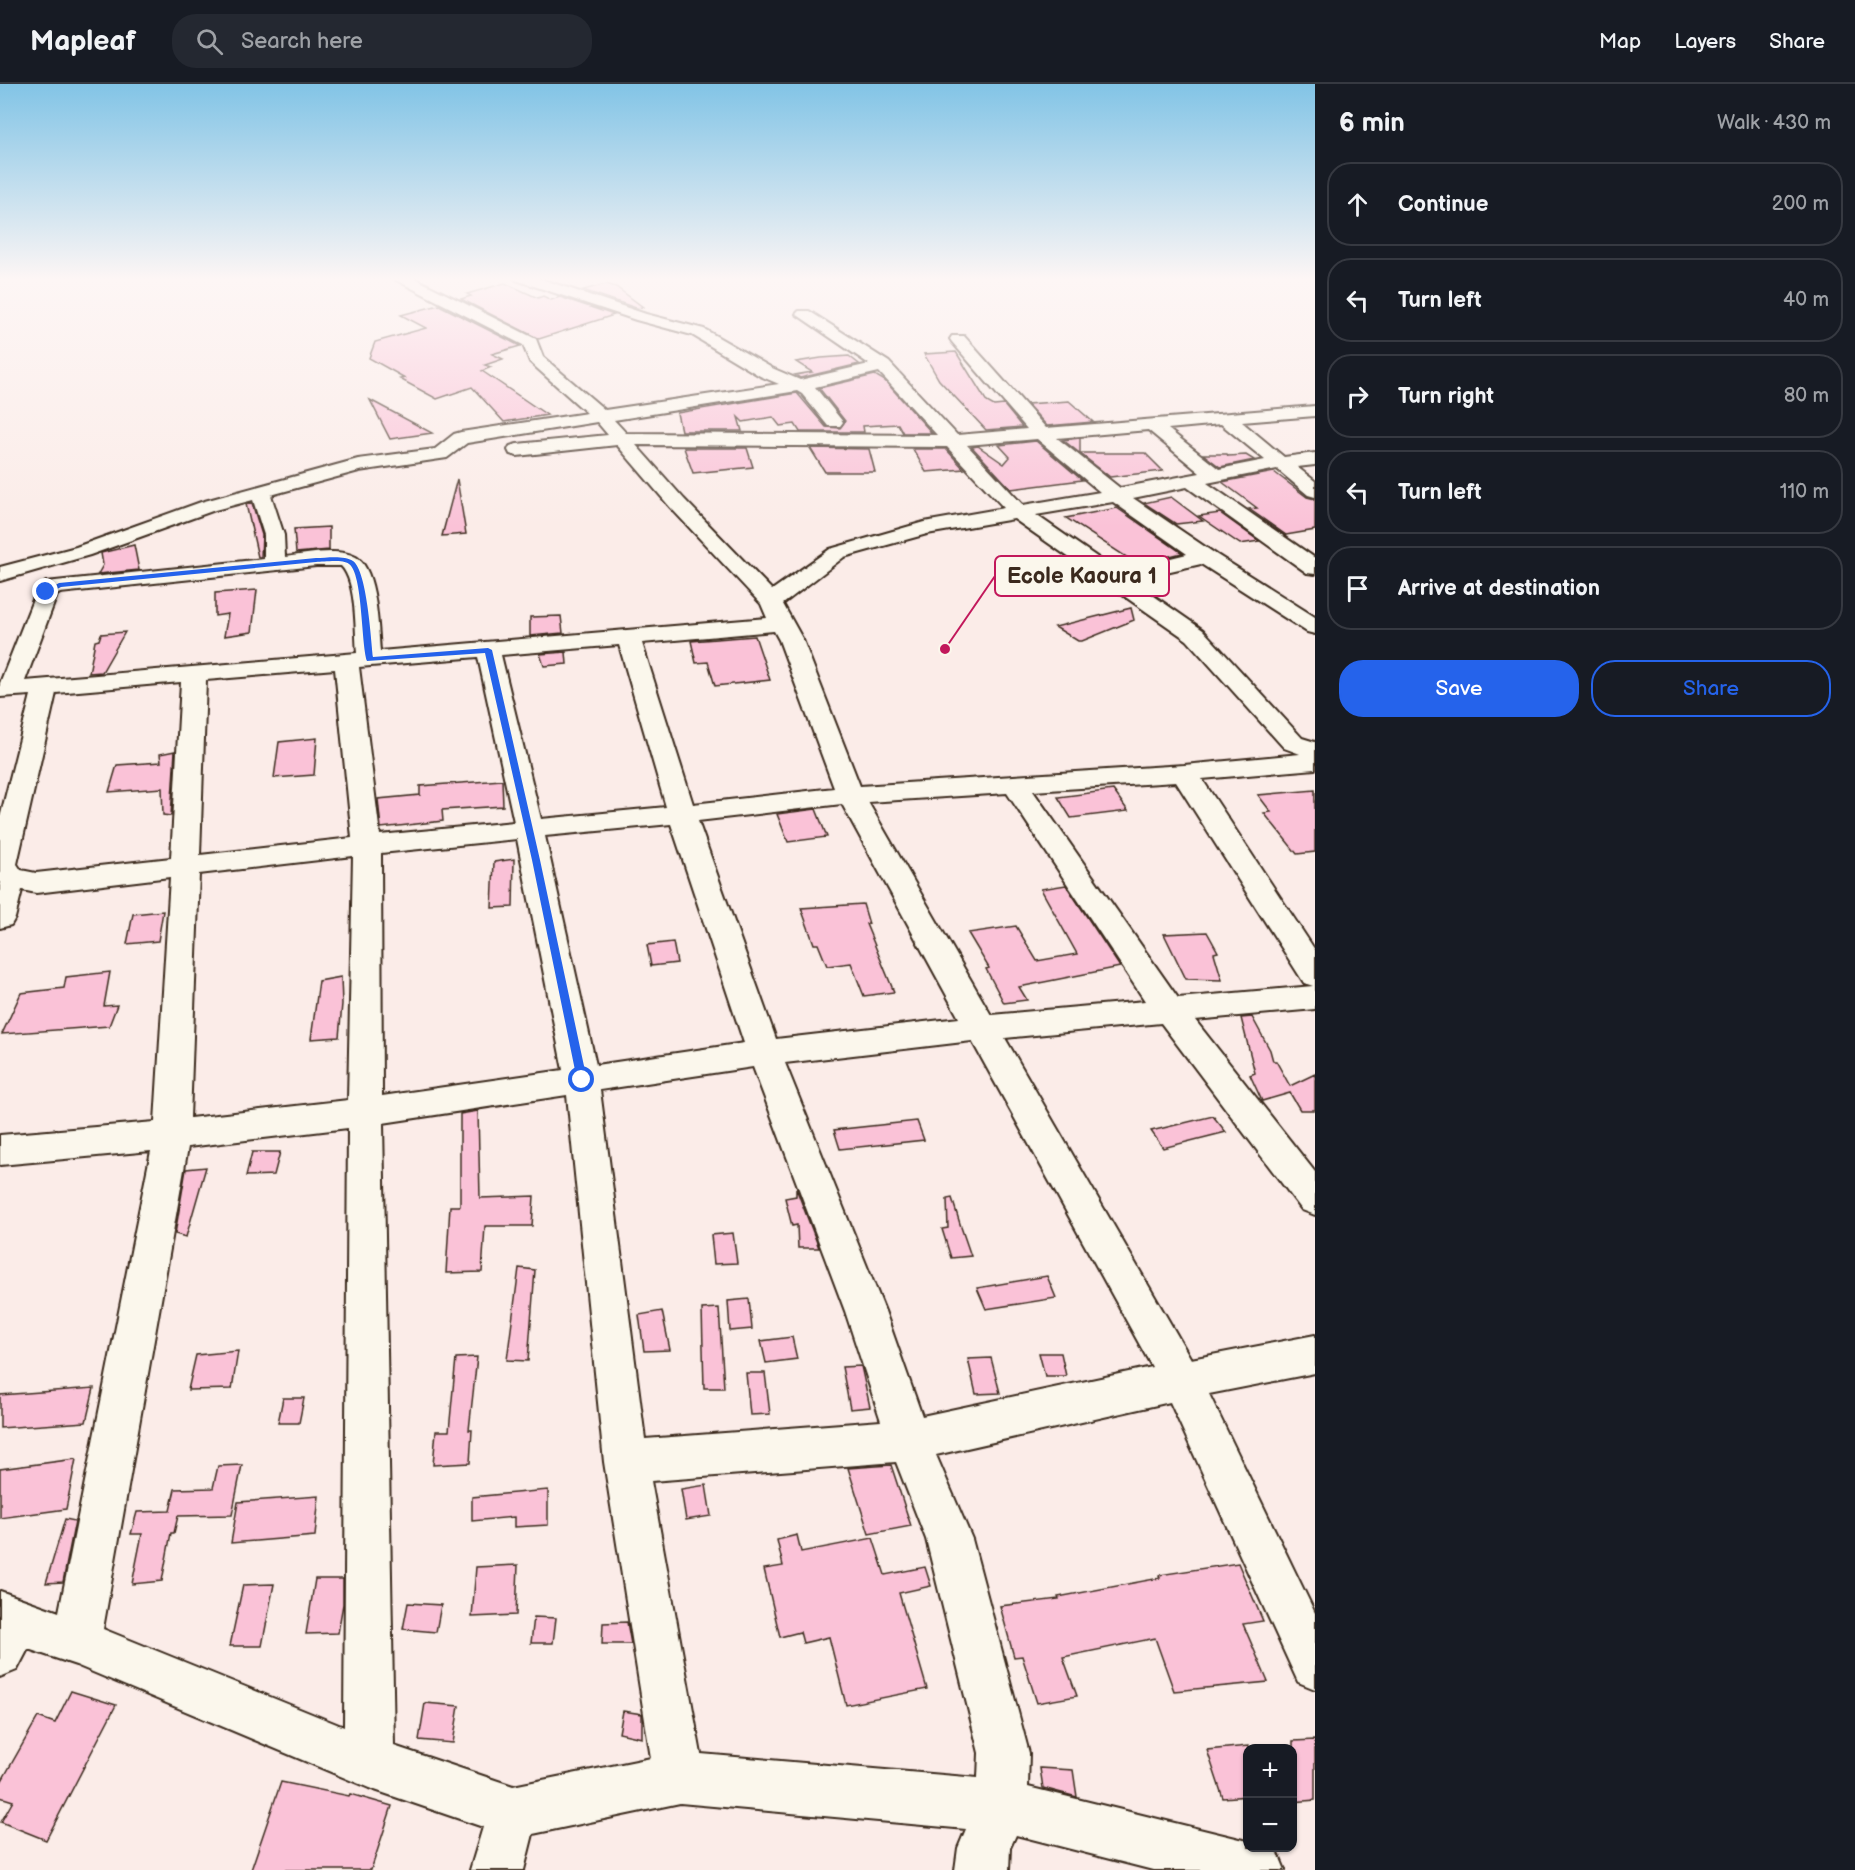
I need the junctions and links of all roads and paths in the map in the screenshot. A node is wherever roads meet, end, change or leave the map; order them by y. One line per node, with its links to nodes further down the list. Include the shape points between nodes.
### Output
1 (538, 360): 8 (street)
2 (746, 360): 6 (street)
3 (874, 360): 5 (street)
4 (977, 360): 12 (street)
5 (883, 366): 6 (street); 14 (street)
6 (798, 386): 8 (street); 10 (street, via 808,390)
7 (1315, 411): 9 (street)
8 (602, 417): 13 (street); 15 (street, via 461,438)
9 (1225, 418): 11 (street); 17 (street)
10 (834, 422)
11 (1151, 424): 12 (street); 18 (street)
12 (1041, 433): 14 (street); 22 (street)
13 (623, 439): 14 (street); 15 (street); 29 (street)
14 (952, 441): 23 (street)
15 (440, 454): 21 (street, via 358,465)
16 (1315, 459): 17 (street)
17 (1280, 463): 18 (street); 20 (street)
18 (1215, 476): 19 (street)
19 (1191, 482): 22 (street); 26 (street)
20 (1315, 491)
21 (260, 492): 25 (street, via 274,536); 27 (street, via 208,506 83,551)
22 (1117, 495): 23 (street); 24 (street)
23 (1018, 512): 28 (street); 29 (street, via 924,528 837,553)
24 (1203, 557): 28 (street); 30 (street)
25 (275, 564): 33 (street, via 316,560 351,563 363,593); 36 (street, via 54,587 46,592)
26 (1315, 567)
27 (0, 574)
28 (1113, 578): 37 (street, via 1195,635 1293,743)
29 (776, 613): 31 (street); 41 (street)
30 (1315, 627)
31 (628, 636): 32 (street); 42 (street)
32 (488, 650): 33 (street); 43 (street)
33 (358, 660): 34 (street); 44 (street)
34 (194, 672): 35 (street); 45 (street)
35 (45, 686): 36 (street); 46 (street, via 3,864)
36 (5, 689)
37 (1315, 750)
38 (1315, 761): 39 (street)
39 (1184, 773): 40 (street); 48 (street)
40 (1014, 783): 41 (street); 50 (street)
41 (850, 795): 42 (street); 51 (street)
42 (682, 814): 43 (street); 52 (street)
43 (528, 828): 44 (street); 53 (street)
44 (367, 845): 45 (street); 54 (street)
45 (184, 866): 46 (street, via 36,883); 55 (street)
46 (5, 881): 47 (street)
47 (0, 918)
48 (1315, 975)
49 (1315, 997): 50 (street)
50 (1170, 1012): 51 (street); 57 (street)
51 (981, 1026): 52 (street); 59 (street)
52 (764, 1053): 53 (street); 60 (street, via 865,1311)
53 (582, 1080): 54 (street); 61 (street)
54 (365, 1112): 55 (street); 65 (street)
55 (172, 1135): 56 (street); 63 (street)
56 (0, 1150)
57 (1315, 1199)
58 (1315, 1354): 59 (street)
59 (1181, 1380): 60 (street); 64 (street)
60 (909, 1440): 61 (street); 67 (street, via 949,1539 1004,1753)
61 (626, 1462): 66 (street)
62 (6, 1630): 63 (street)
63 (77, 1642): 65 (street)
64 (1315, 1665)
65 (369, 1763): 68 (street)
66 (680, 1778): 67 (street); 68 (street)
67 (1002, 1806): 70 (street, via 984,1848); 71 (street)
68 (513, 1812): 69 (street)
69 (497, 1870)
70 (982, 1870)
71 (1258, 1870)

